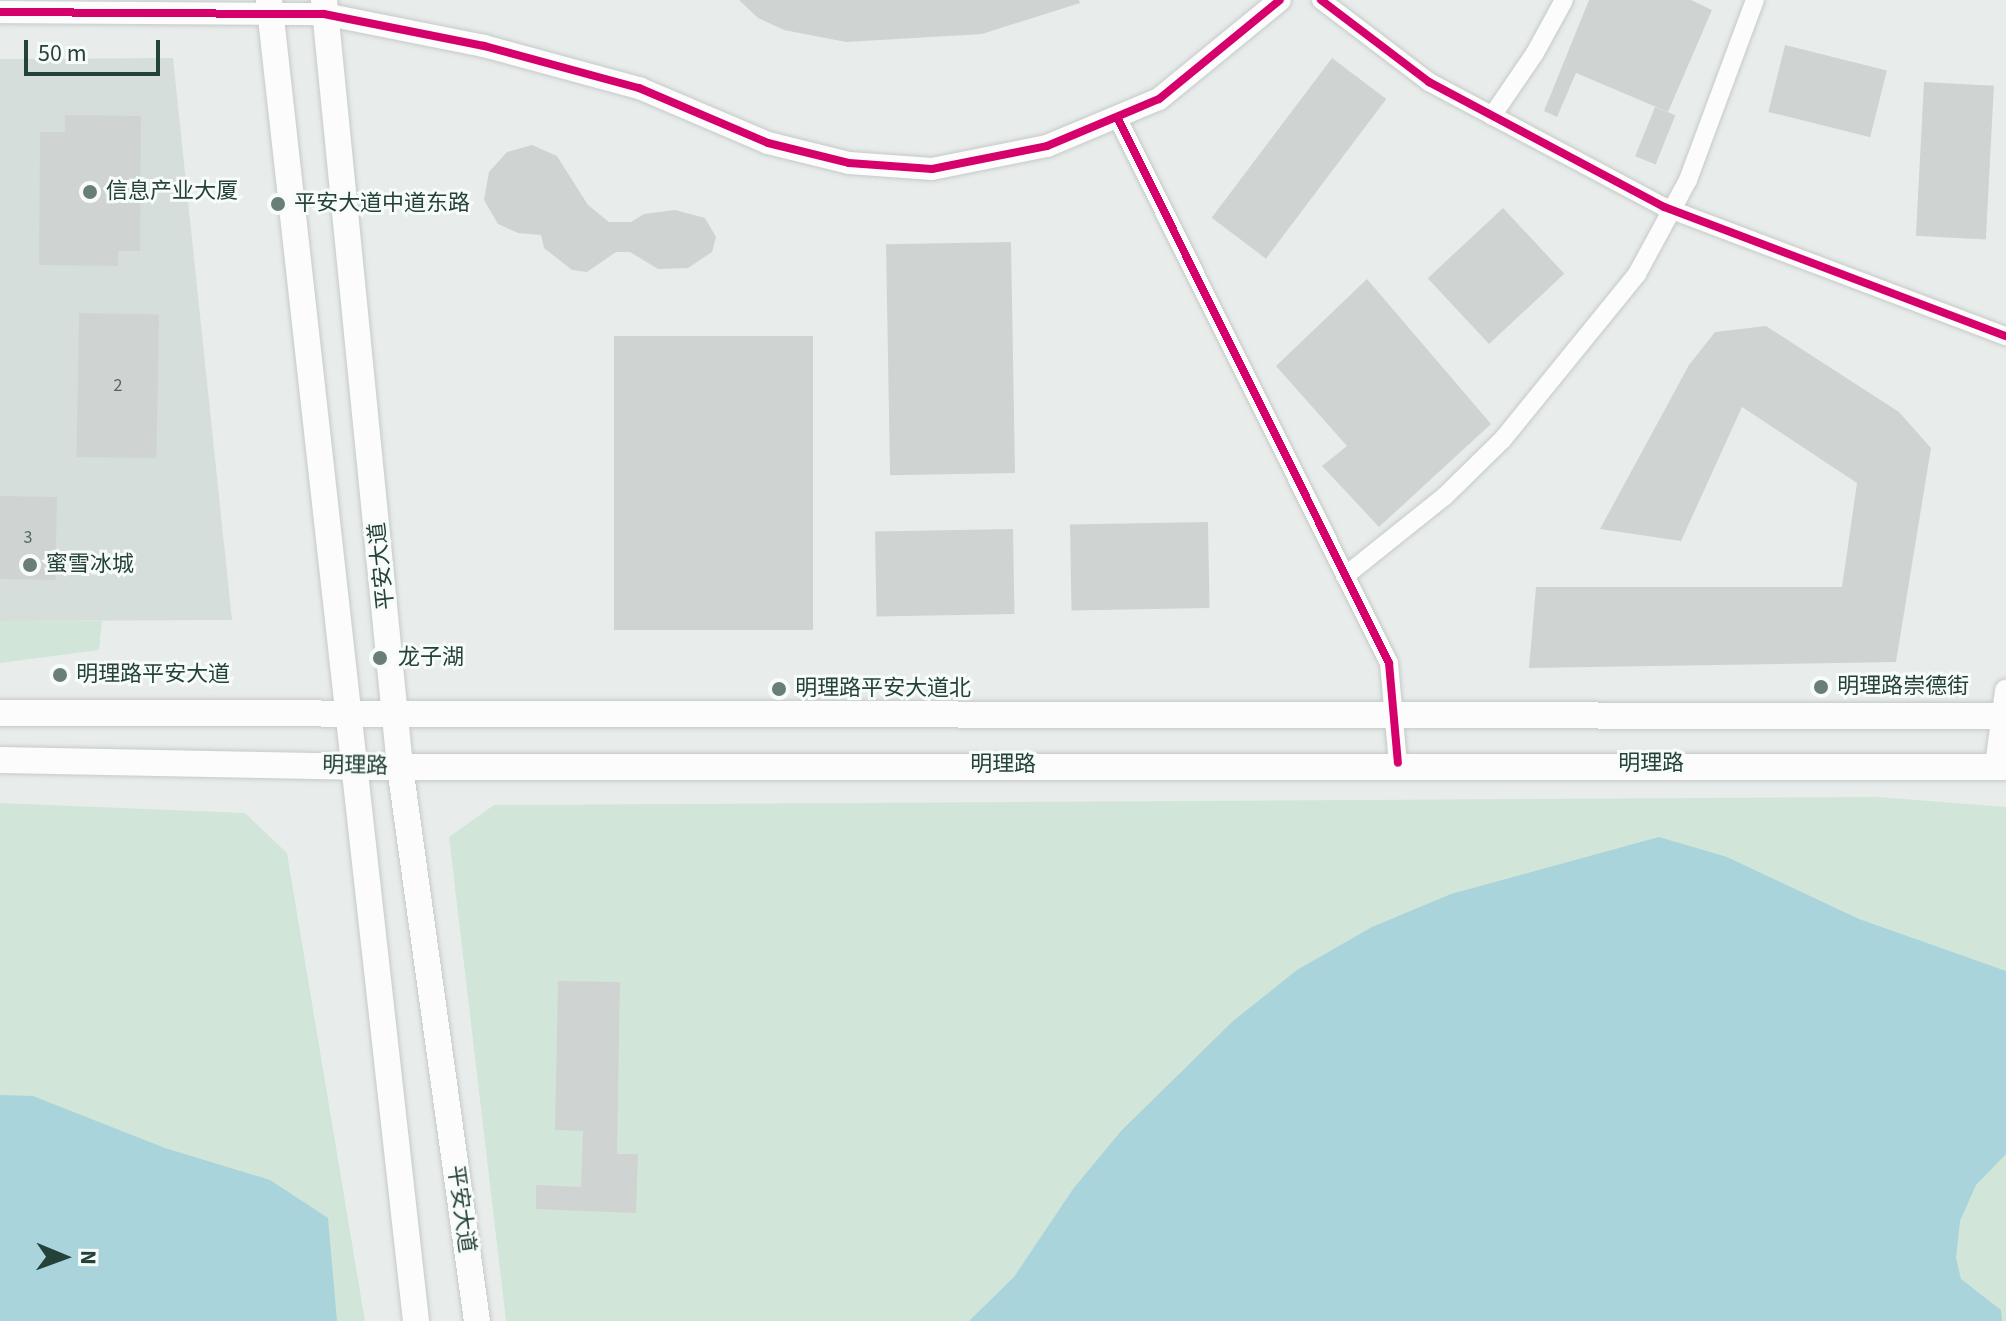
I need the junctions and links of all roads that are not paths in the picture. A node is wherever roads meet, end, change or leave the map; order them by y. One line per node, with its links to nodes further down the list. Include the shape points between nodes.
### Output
1 (1280, 0): 9 (street, via 1159,99)
2 (1321, 0): 8 (street, via 1429,82)
3 (1564, 0): 8 (street)
4 (1755, 0): 10 (street)
5 (270, 6): 6 (street); 7 (street); 15 (main road)
6 (324, 7): 9 (street, via 639,88 768,143 849,163 932,169 1047,146); 17 (main road, 平安大道)
7 (0, 12)
8 (1492, 116): 10 (street)
9 (1117, 117): 12 (street)
10 (1672, 210): 11 (street); 12 (street, via 1637,274 1503,439 1445,496)
11 (2006, 336)
12 (1345, 576): 16 (street, via 1389,663)
13 (2005, 708): 16 (main road); 20 (street)
14 (0, 713): 15 (main road)
15 (348, 714): 17 (main road); 21 (main road)
16 (1397, 715): 17 (main road); 19 (street)
17 (398, 716): 22 (main road, 平安大道)
18 (0, 760): 21 (main road, 明理路)
19 (1398, 763): 20 (main road, 明理路); 22 (main road, 明理路)
20 (2001, 766)
21 (354, 767): 22 (main road, 明理路); 23 (main road)
22 (400, 767): 24 (main road, 平安大道)
23 (416, 1321)
24 (477, 1321)

